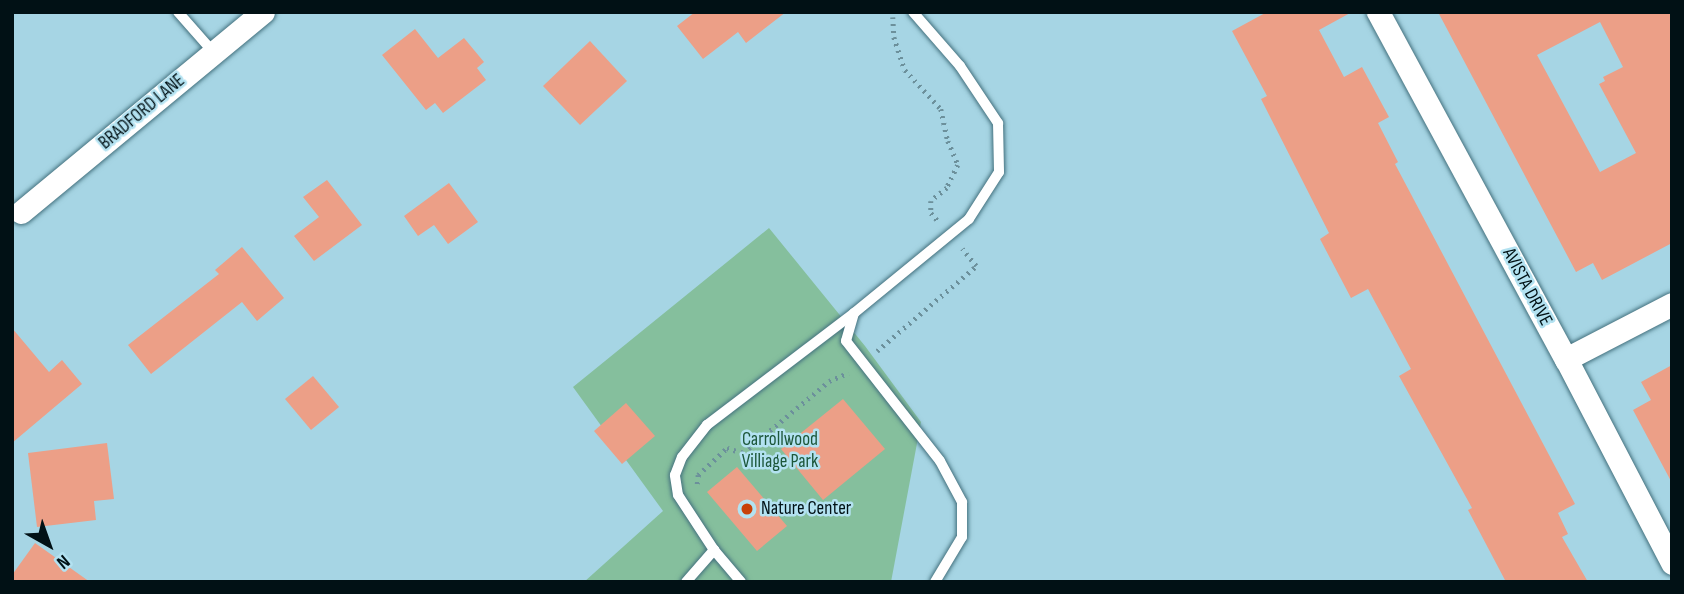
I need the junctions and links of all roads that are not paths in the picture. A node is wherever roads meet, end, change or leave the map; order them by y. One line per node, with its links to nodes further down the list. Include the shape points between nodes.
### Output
1 (178, 12): 5 (lane)
2 (263, 12): 5 (street, BRADFORD LANE)
3 (913, 12): 8 (lane, via 960,66 998,123 999,172 969,219)
4 (1378, 12): 9 (street, AVISTA DRIVE)
5 (214, 53): 6 (street, BRADFORD LANE)
6 (22, 212)
7 (1672, 304): 9 (street)
8 (854, 313): 10 (lane, via 706,425 682,457 675,475 678,495); 14 (lane, via 846,341 940,461 962,502 962,537)
9 (1566, 359): 11 (street, AVISTA DRIVE)
10 (714, 550): 12 (lane); 13 (lane)
11 (1672, 563)
12 (686, 582)
13 (741, 582)
14 (935, 582)

